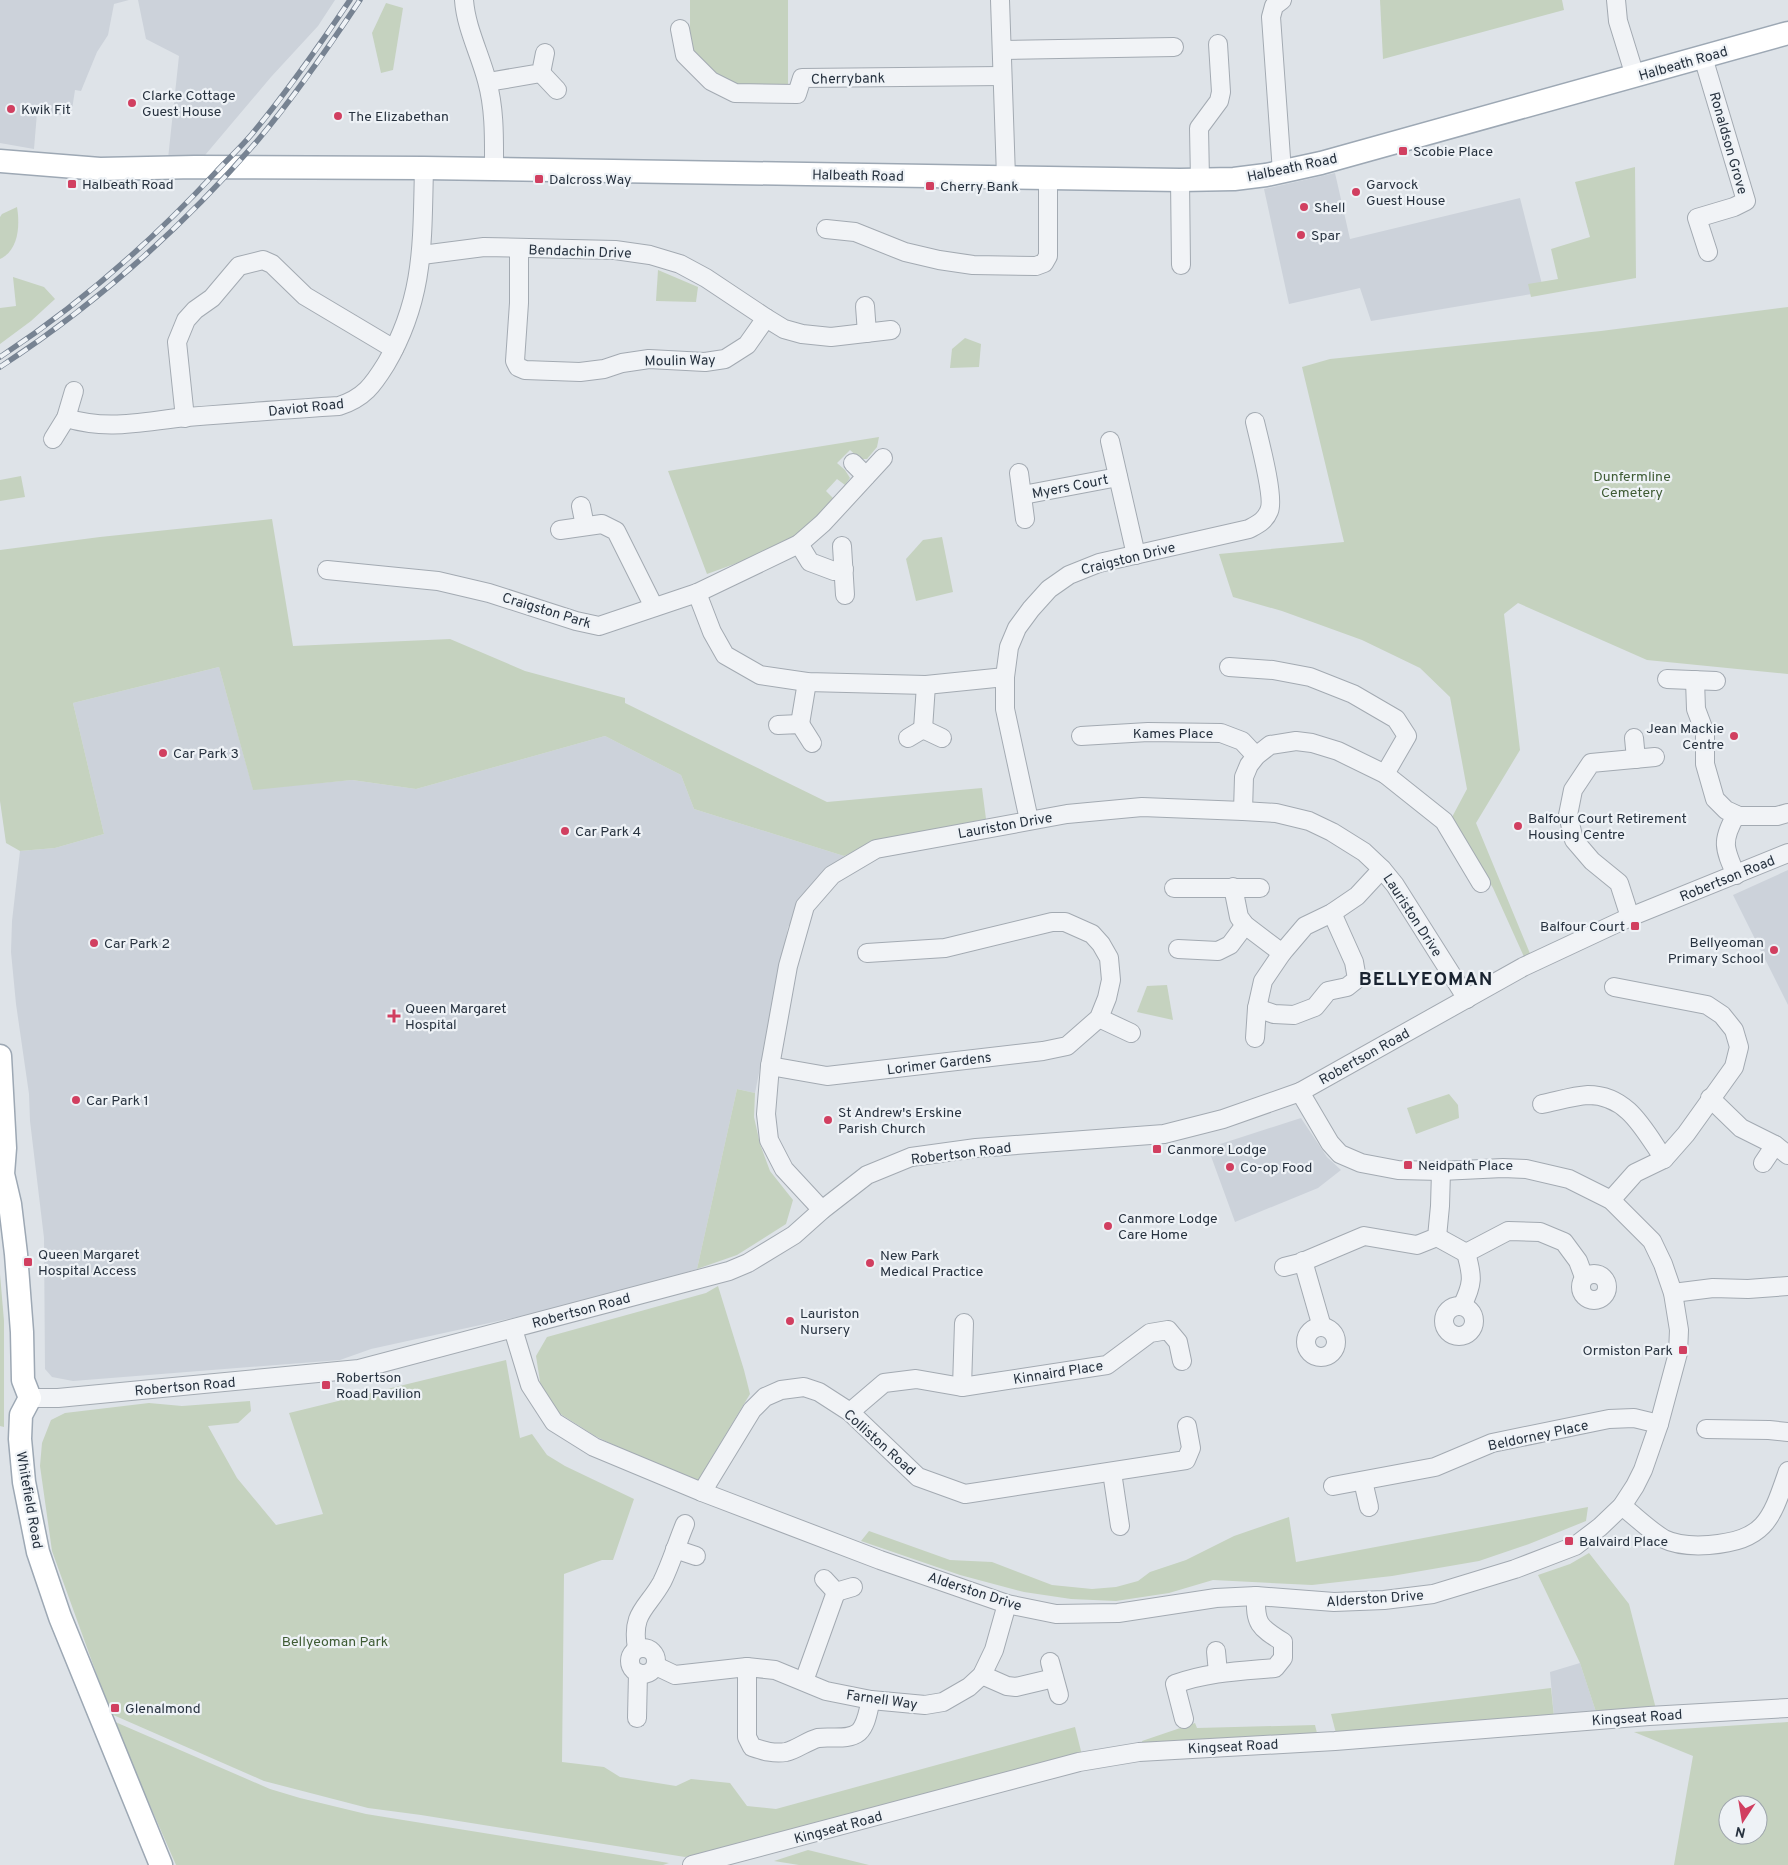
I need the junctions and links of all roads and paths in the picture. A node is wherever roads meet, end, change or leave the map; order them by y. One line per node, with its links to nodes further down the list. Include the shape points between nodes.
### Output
1 (464, 0): 15 (street, via 468,23)
2 (1000, 0): 9 (street)
3 (1282, 0): 20 (street, via 1274,6 1271,17)
4 (1616, 0): 14 (street, via 1618,21)
5 (680, 29): 13 (street, Cherrybank, via 685,55 711,82 735,93 797,94 802,78)
6 (1788, 33): 11 (main road, Halbeath Road)
7 (1218, 44): 23 (street, via 1221,92 1219,101 1199,128)
8 (1174, 47): 9 (street)
9 (1002, 50): 13 (street)
10 (545, 53): 12 (street)
11 (1703, 58): 14 (main road, Halbeath Road); 26 (street, Ronaldson Grove, via 1746,201 1697,218)
12 (541, 73): 15 (street); 16 (street)
13 (1002, 76): 21 (street)
14 (1635, 76): 20 (main road, Halbeath Road)
15 (488, 82): 19 (street)
16 (557, 90)
17 (0, 161): 18 (main road, Halbeath Road, via 100,169)
18 (424, 168): 19 (main road, Halbeath Road); 27 (street, Daviot Road)
19 (494, 169): 21 (main road, Halbeath Road)
20 (1282, 172): 23 (main road, Halbeath Road, via 1242,178)
21 (1006, 177): 22 (main road, Halbeath Road)
22 (1048, 177): 23 (main road, Halbeath Road); 24 (street, via 1048,256 1036,266 973,265 939,260 905,252 855,232)
23 (1190, 180): 28 (street)
24 (826, 229)
25 (519, 248): 27 (street, Bendachin Drive, via 484,247); 30 (street, Bendachin Drive, via 615,250 650,255 680,264 706,278); 30 (street, Moulin Way, via 515,361 525,370 580,372 649,359 705,362 724,359 747,345)
26 (1708, 252)
27 (422, 255): 33 (street, Daviot Road, via 413,304)
28 (1181, 266)
29 (865, 306): 32 (street)
30 (766, 318): 32 (street, Bendachin Drive, via 784,329 819,337)
31 (891, 330): 32 (street, Bendachin Drive)
32 (867, 333)
33 (394, 349): 36 (street, Daviot Road, via 366,393 339,406); 36 (street, via 306,296 272,264 263,260 239,266 212,298 186,320 177,342)
34 (74, 391): 35 (street)
35 (66, 418): 36 (street, Daviot Road, via 109,426); 38 (street)
36 (185, 418)
37 (1255, 422): 52 (street, Craigston Drive, via 1270,495 1270,509 1263,521 1249,529)
38 (53, 439)
39 (1110, 441): 44 (street, Myers Court)
40 (883, 458): 43 (street, Craigston Park)
41 (852, 463): 43 (street)
42 (1019, 473): 45 (street, Myers Court)
43 (866, 476): 50 (street, Craigston Park, via 823,524)
44 (1118, 477): 45 (street, Myers Court); 52 (street, Myers Court)
45 (1023, 495): 47 (street, Myers Court)
46 (581, 506): 48 (street)
47 (1025, 519)
48 (585, 526): 49 (street); 57 (street, via 602,524 616,531)
49 (560, 530)
50 (798, 544): 53 (street, via 810,562 834,572); 55 (street, Craigston Park)
51 (842, 546): 53 (street)
52 (1136, 555): 59 (street, Craigston Drive, via 1099,563 1069,575 1049,589 1017,628 1010,647)
53 (844, 569): 56 (street)
54 (327, 570): 57 (street, Craigston Park, via 438,581 598,626)
55 (698, 593): 57 (street, Craigston Park); 63 (street, via 712,632 725,655 760,675)
56 (845, 595)
57 (654, 607)
58 (1229, 667): 74 (street, via 1310,677 1353,694 1396,719 1407,736)
59 (1006, 677): 64 (street); 78 (street, Craigston Drive, via 1005,709)
60 (1667, 679): 61 (street)
61 (1694, 680): 62 (street); 77 (street, via 1696,709 1705,733 1704,764 1714,799)
62 (1716, 680)
63 (807, 682): 64 (street); 65 (street)
64 (926, 685): 68 (street, via 915,734)
65 (800, 724): 66 (street); 70 (street)
66 (778, 725)
67 (1081, 736): 71 (street, Kames Place, via 1148,732 1221,733 1242,741)
68 (942, 738)
69 (1634, 738): 73 (street)
70 (812, 743)
71 (1256, 756): 74 (street, via 1270,745 1312,742); 75 (street, via 1244,777)
72 (1655, 756): 73 (street)
73 (1636, 758): 87 (street, via 1592,763 1573,790 1568,815 1574,840 1619,884)
74 (1385, 774): 82 (street, via 1444,821)
75 (1242, 811): 78 (street, Lauriston Drive, via 1142,807); 80 (street, Lauriston Drive, via 1309,821 1364,852)
76 (1788, 813): 77 (street, via 1777,816)
77 (1736, 814): 81 (street, via 1725,840)
78 (1029, 820): 99 (street, Lauriston Drive, via 876,849 832,875 805,906 788,966)
79 (1788, 854): 81 (street, Robertson Road)
80 (1382, 869): 86 (street, via 1356,896); 93 (street, Lauriston Drive)
81 (1736, 875): 87 (street, Robertson Road)
82 (1481, 883)
83 (1233, 887): 84 (street); 85 (street); 88 (street, via 1239,917)
84 (1174, 888)
85 (1260, 888)
86 (1332, 912): 91 (street, via 1305,926); 94 (street, via 1354,962 1357,979 1347,987 1328,991 1315,1006 1294,1015 1274,1014)
87 (1630, 917): 93 (street, Robertson Road, via 1524,967)
88 (1245, 925): 89 (street, via 1230,945 1218,951); 91 (street)
89 (1178, 949)
90 (868, 953): 95 (street, Lorimer Gardens, via 944,948 1052,922 1065,922 1092,934 1108,958 1111,980)
91 (1282, 953): 94 (street, via 1263,981)
92 (1614, 987): 101 (street, via 1707,1005 1722,1015 1734,1030 1739,1047 1734,1067)
93 (1467, 999): 100 (street, Robertson Road)
94 (1257, 1008): 97 (street)
95 (1099, 1018): 96 (street); 99 (street, Lorimer Gardens, via 1067,1046 1043,1051 827,1076)
96 (1131, 1033)
97 (1255, 1038)
98 (0, 1056): 107 (main road, via 5,1148)
99 (770, 1066): 109 (street, Lauriston Drive, via 766,1114 769,1140 784,1169)
100 (1300, 1092): 106 (street, Alderston Drive, via 1340,1154 1360,1163 1398,1170); 109 (street, Robertson Road, via 1223,1120 1164,1134 976,1148 911,1157 867,1175)
101 (1710, 1098): 103 (street, via 1741,1128); 104 (street, via 1686,1134)
102 (1542, 1104): 104 (street, via 1588,1095 1617,1101 1634,1116)
103 (1782, 1150): 105 (street)
104 (1664, 1159): 108 (street, via 1635,1174)
105 (1763, 1163)
106 (1441, 1171): 108 (street, Alderston Drive, via 1526,1169 1568,1179); 110 (street)
107 (1, 1174): 123 (main road, via 10,1204 22,1332 23,1380)
108 (1611, 1200): 116 (street, Alderston Drive, via 1652,1241)
109 (822, 1210): 120 (street, Robertson Road, via 794,1235 729,1271)
110 (1437, 1237): 111 (street); 112 (street, via 1417,1245 1364,1236)
111 (1466, 1254): 114 (street, via 1508,1231 1540,1232 1564,1242 1578,1261); 117 (street, via 1472,1274)
112 (1303, 1261): 113 (street); 119 (street)
113 (1284, 1266)
114 (1584, 1277)
115 (1788, 1286): 116 (street, via 1713,1288)
116 (1673, 1293): 125 (street, Alderston Drive, via 1679,1330 1678,1353)
117 (1462, 1306)
118 (964, 1323): 122 (street)
119 (1322, 1327)
120 (513, 1329): 123 (street, Robertson Road, via 359,1370); 133 (street, Alderston Drive, via 530,1385 554,1422 594,1447)
121 (1182, 1361): 122 (street, Kinnaird Place, via 1178,1342 1168,1330 1150,1333 1107,1365)
122 (962, 1387): 124 (street, Kinnaird Place, via 916,1380 884,1383)
123 (30, 1398): 156 (main road, Whitefield Road, via 21,1415 20,1439 24,1482 38,1552 60,1617)
124 (850, 1412): 130 (street, Colliston Road, via 918,1476 965,1494); 133 (street, Colliston Road, via 819,1392 804,1387 783,1389 765,1397 752,1410)
125 (1658, 1424): 131 (street, Beldorney Place, via 1634,1418 1609,1419 1492,1443 1435,1467); 134 (street, Alderston Drive, via 1643,1470)
126 (1187, 1426): 130 (street, Colliston Road, via 1191,1448 1186,1460)
127 (1706, 1428): 128 (street)
128 (1788, 1432)
129 (1788, 1471): 134 (street, via 1768,1520 1743,1540 1692,1546 1673,1542)
130 (1112, 1472): 137 (street)
131 (1363, 1480): 132 (street, Beldorney Place); 135 (street)
132 (1333, 1486)
133 (702, 1492): 142 (street, Alderston Drive)
134 (1622, 1506): 141 (street, Alderston Drive, via 1575,1546 1560,1553 1433,1594 1334,1602)
135 (1368, 1507)
136 (685, 1524): 138 (street)
137 (1120, 1526)
138 (675, 1549): 139 (street); 143 (street, via 662,1582 644,1606 636,1626)
139 (696, 1556)
140 (837, 1586): 150 (street)
141 (1256, 1596): 142 (street, Alderston Drive, via 1216,1598 1118,1613 1056,1614); 148 (street, via 1256,1615 1263,1630 1283,1642 1282,1658 1275,1668)
142 (1007, 1604): 149 (street, Farnell Way, via 994,1650)
143 (637, 1648): 145 (street, via 653,1651); 147 (street, via 630,1659 631,1667)
144 (1216, 1651): 148 (street)
145 (656, 1666): 146 (street, Farnell Way, via 675,1675); 147 (street, via 646,1674)
146 (747, 1667): 150 (street, Farnell Way, via 774,1670); 152 (street, via 747,1738 752,1747 770,1753 788,1752 818,1738 853,1736 864,1725)
147 (638, 1673): 154 (street)
148 (1218, 1673): 155 (street, via 1175,1684)
149 (982, 1675): 151 (street, via 1016,1687 1052,1670); 152 (street, Farnell Way, via 969,1687 942,1702 925,1705)
150 (804, 1681): 152 (street, Farnell Way, via 826,1690)
151 (1059, 1695)
152 (871, 1700)
153 (1788, 1708): 157 (street, Kingseat Road, via 1116,1754)
154 (637, 1718)
155 (1184, 1719)
156 (161, 1865)
157 (692, 1865)

